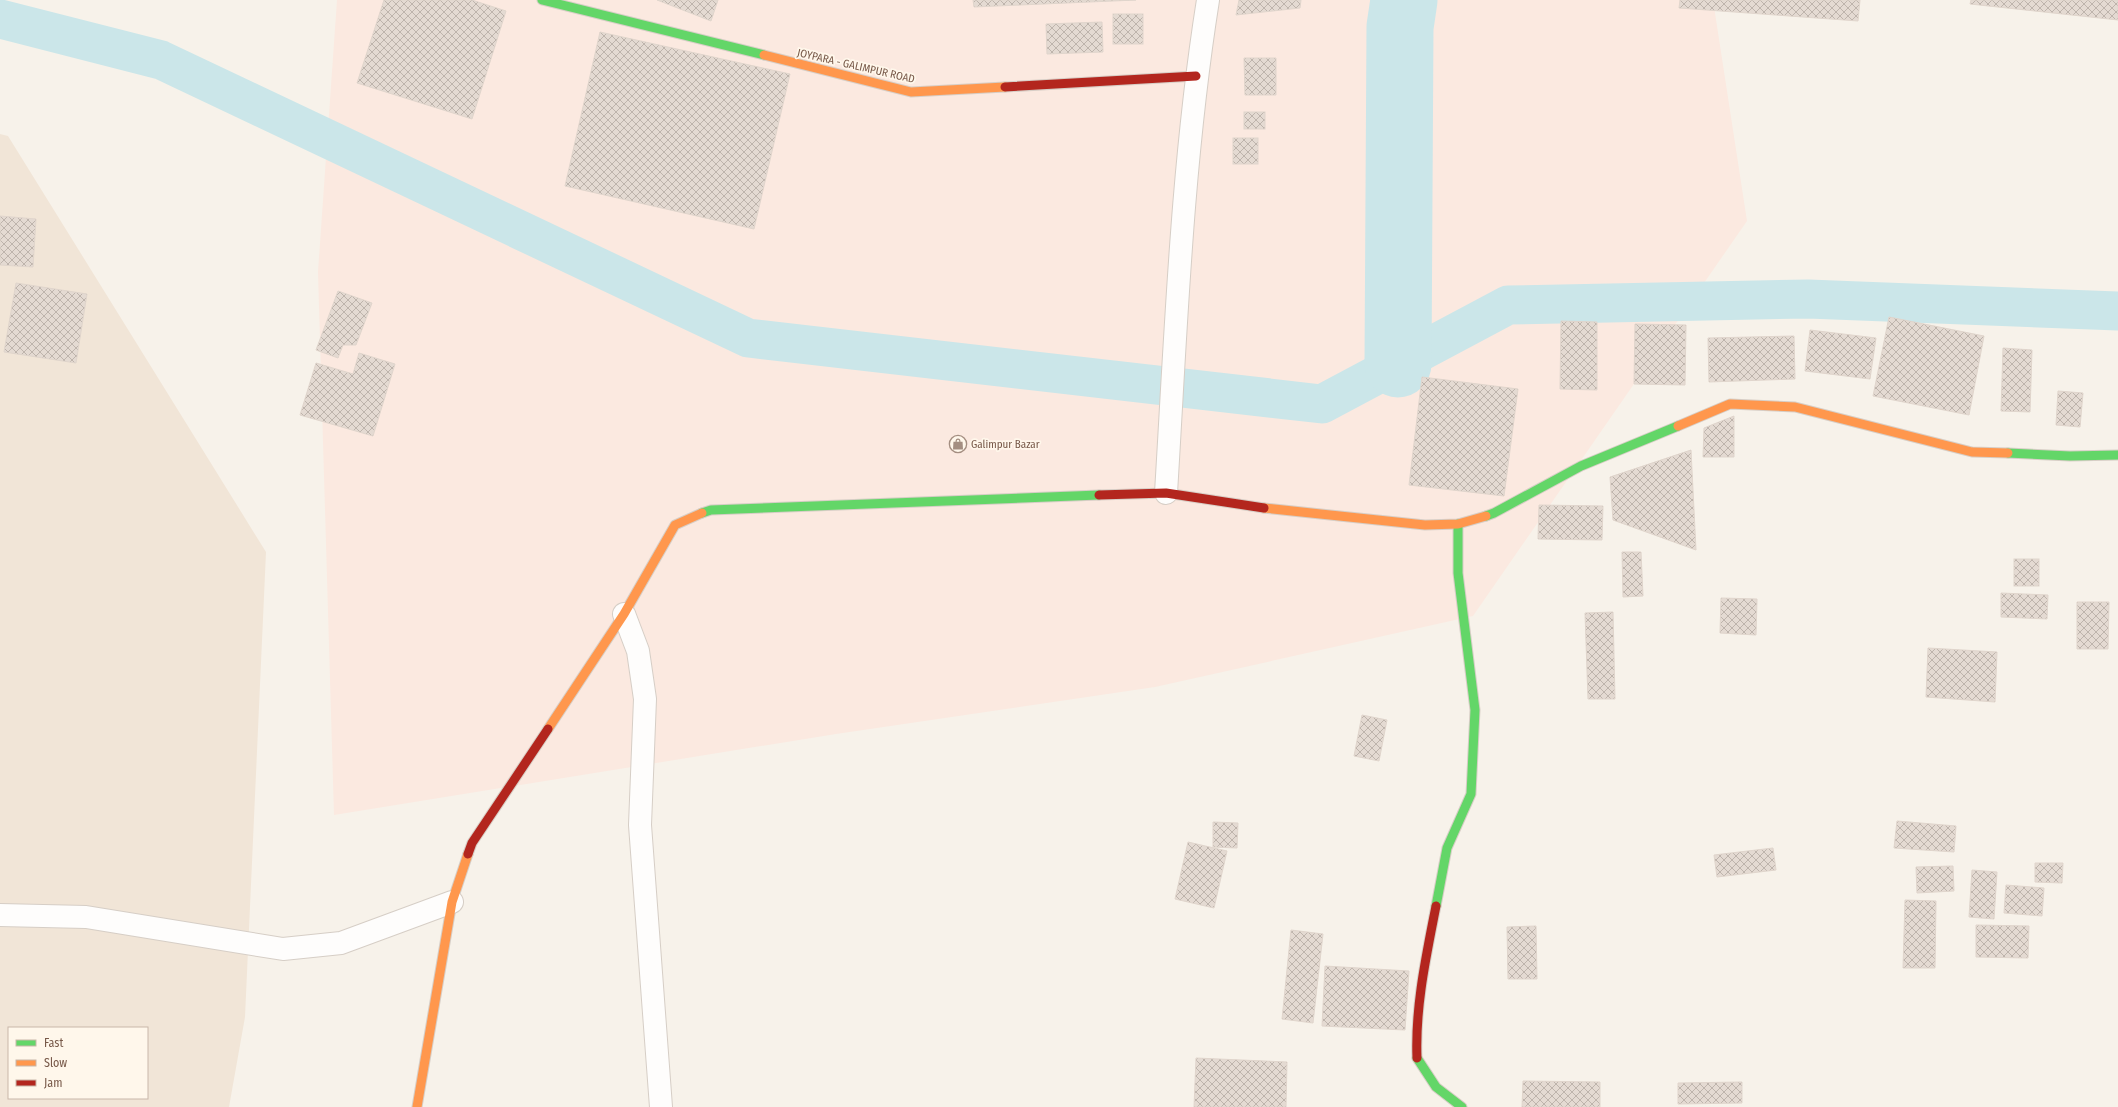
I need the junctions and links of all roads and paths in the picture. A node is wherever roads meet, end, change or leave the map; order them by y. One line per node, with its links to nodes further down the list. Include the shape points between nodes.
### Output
1 (542, 0): 3 (street, JOYPARA - GALIMPUR ROAD, via 911,92)
2 (1208, 0): 3 (street)
3 (1196, 76): 5 (street, via 1176,302)
4 (2118, 455): 6 (street, via 1972,452 1795,407 1730,404 1581,466 1494,513)
5 (1166, 493): 6 (street, via 1276,510 1425,525); 7 (street, via 711,510 675,525)
6 (1458, 524): 12 (street, via 1458,573 1475,710 1471,794 1447,848 1422,979 1416,1026 1417,1061 1436,1087)
7 (624, 614): 8 (street, via 472,844); 11 (street, via 638,651 646,699 640,825)
8 (452, 902): 9 (street, via 341,943 283,949 86,917); 10 (street)
9 (0, 915)
10 (417, 1107)
11 (661, 1107)
12 (1462, 1107)

